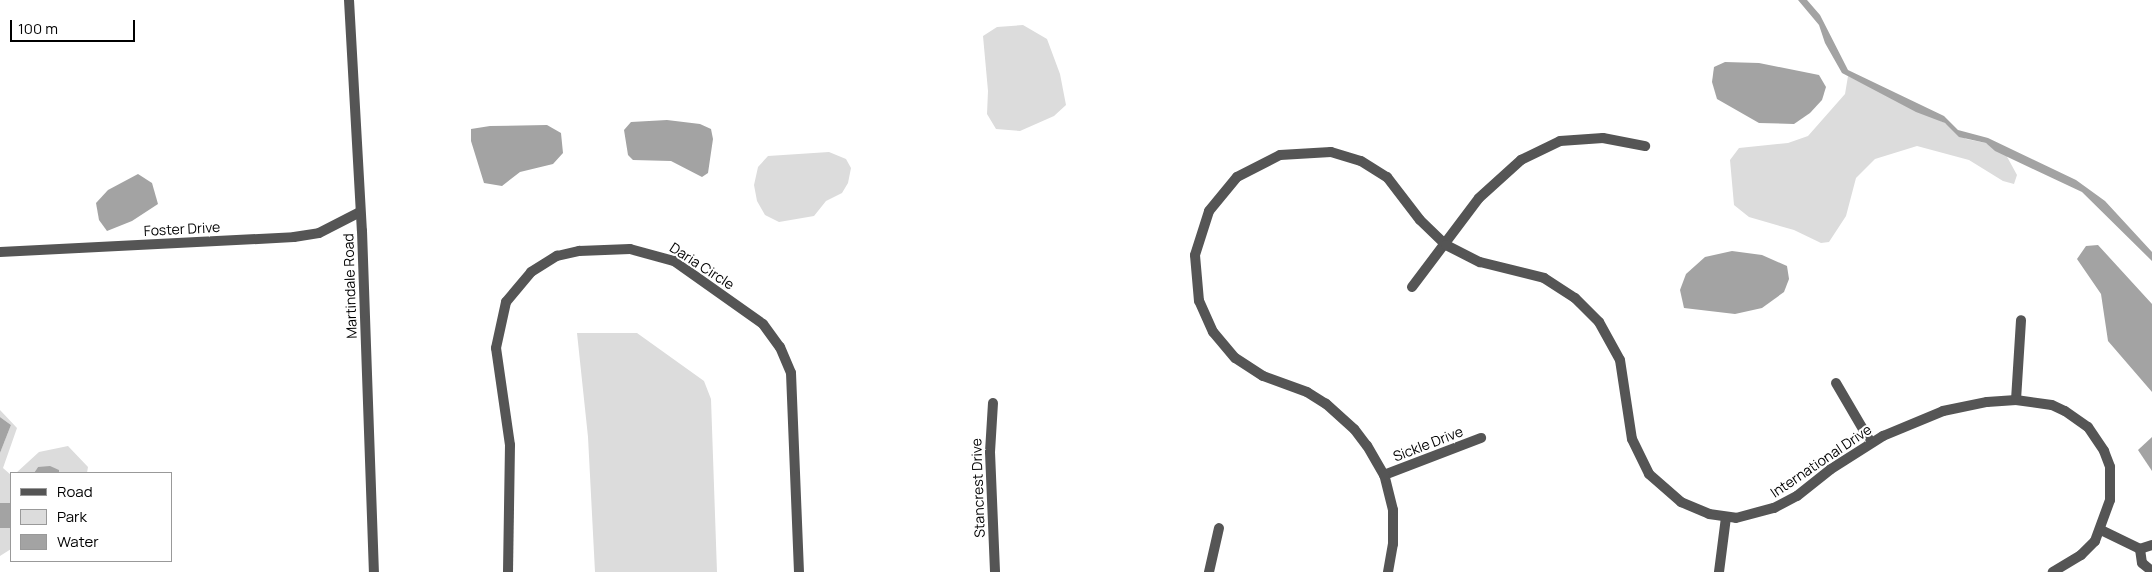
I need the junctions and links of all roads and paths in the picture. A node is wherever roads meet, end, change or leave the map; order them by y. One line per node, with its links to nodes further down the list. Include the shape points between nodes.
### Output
1 (349, 0): 3 (street, Martindale Road)
2 (1645, 146): 4 (street, via 1603,138 1560,141 1544,148 1521,160 1479,198)
3 (360, 212): 5 (street, Foster Drive, via 319,233 294,237); 20 (street, Martindale Road)
4 (1446, 245): 6 (street); 13 (street, International Drive, via 1420,220 1388,177 1348,156 1313,150 1280,155 1237,177 1208,211 1198,239 1194,270 1199,301 1205,319 1223,346 1247,368 1306,392 1326,404 1354,429); 14 (street, International Drive, via 1480,262 1544,278 1584,304 1607,333 1620,360 1632,439 1649,474 1681,502)
5 (0, 252)
6 (1412, 287)
7 (2021, 320): 9 (street)
8 (1836, 383): 12 (street)
9 (2016, 400): 12 (street, International Drive, via 1943,411); 16 (street, International Drive, via 2052,405 2065,411 2097,437 2110,468 2111,484)
10 (993, 403): 23 (street, Stancrest Drive, via 990,452)
11 (1481, 438): 13 (street, Sickle Drive)
12 (1871, 443): 14 (street, International Drive, via 1786,502 1753,516)
13 (1384, 475): 25 (street, via 1394,526)
14 (1726, 517): 26 (street)
15 (1219, 528): 24 (street)
16 (2102, 530): 18 (street); 27 (street, via 2081,555)
17 (2152, 545): 18 (street)
18 (2140, 549): 19 (street, via 2142,562)
19 (2152, 571)
20 (374, 572)
21 (508, 572): 22 (street, Daria Circle, via 510,445 496,348 503,309 522,280 546,261 579,251 630,249 647,251 674,261 763,324 780,348 791,373)
22 (799, 572)
23 (995, 572)
24 (1208, 572)
25 (1388, 572)
26 (1719, 572)
27 (2053, 572)

